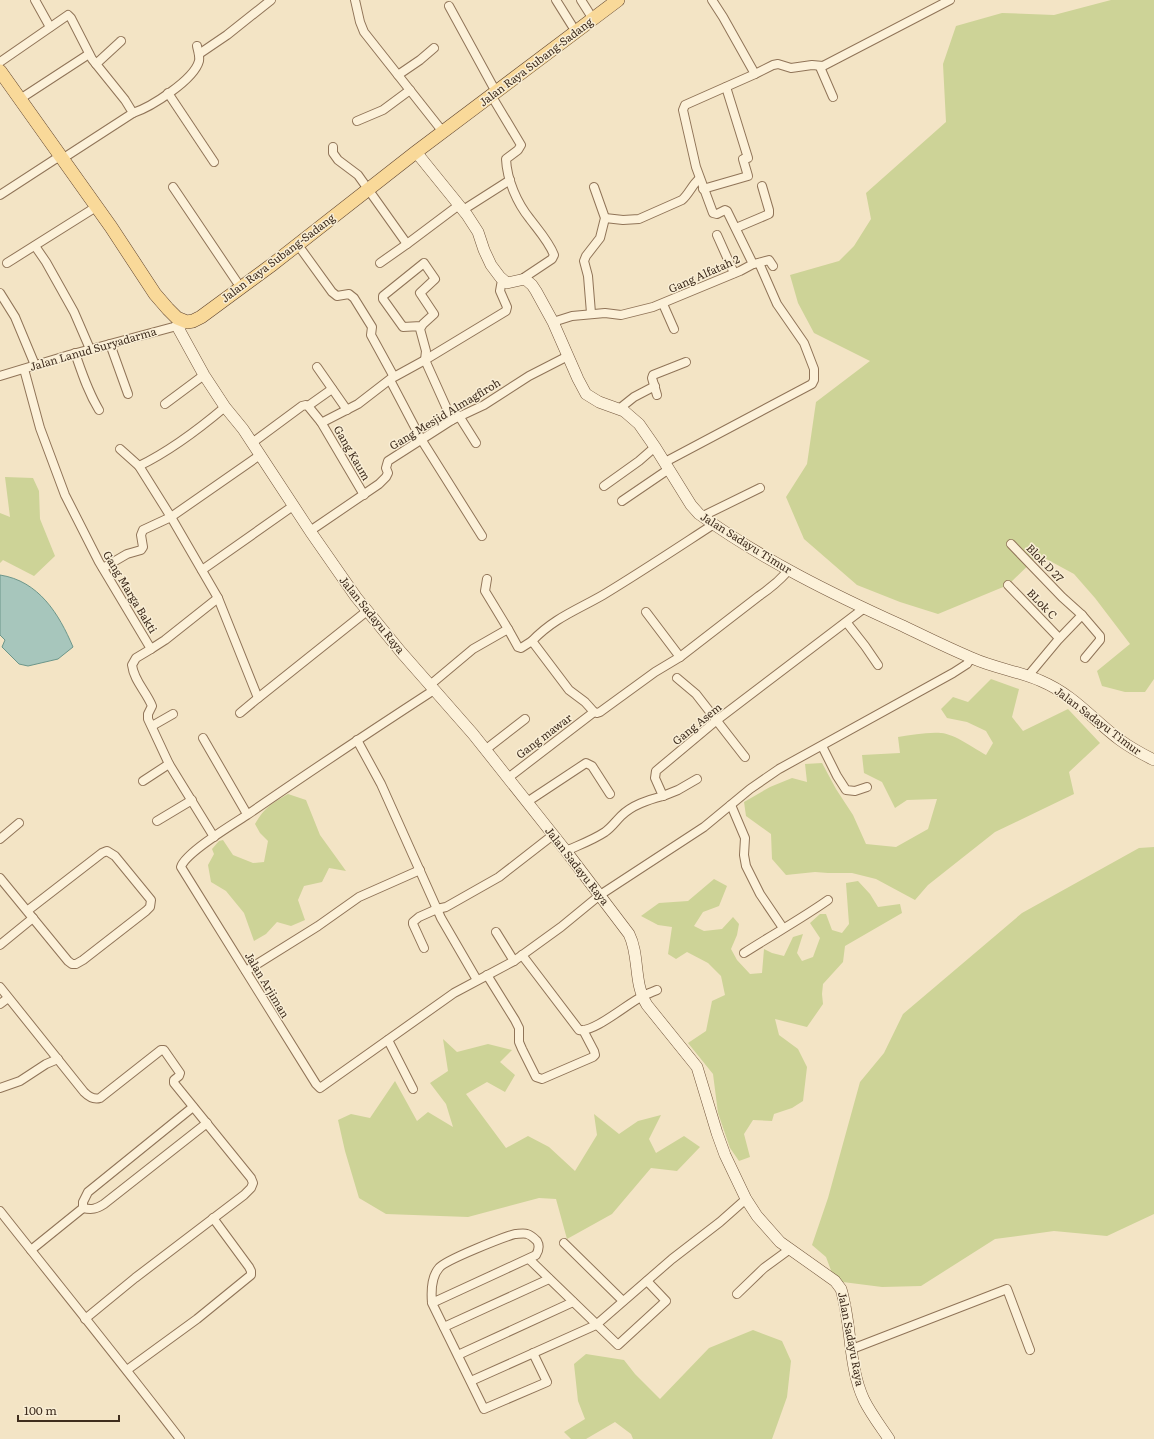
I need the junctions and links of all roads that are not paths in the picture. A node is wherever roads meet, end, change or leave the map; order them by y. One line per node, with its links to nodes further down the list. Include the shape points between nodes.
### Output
1 (35, 0): 11 (street)
2 (271, 0): 24 (street, via 227,35 198,50 200,60 197,66 185,80)
3 (355, 0): 21 (street, via 362,27)
4 (556, 0): 12 (street)
5 (581, 0): 10 (street)
6 (618, 0): 10 (main road, Jalan Raya Subang-Sadang)
7 (712, 0): 20 (street)
8 (950, 0): 18 (street)
9 (449, 6): 25 (street)
10 (593, 19): 12 (main road, Jalan Raya Subang-Sadang)
11 (50, 27): 15 (street, via 69,15); 16 (street)
12 (576, 32): 25 (main road, Jalan Raya Subang-Sadang)
13 (121, 41): 17 (street)
14 (434, 48): 21 (street)
15 (89, 53): 17 (street); 27 (street)
16 (0, 62)
17 (96, 64): 28 (street)
18 (820, 67): 20 (street, via 812,65 791,68 778,64); 26 (street)
19 (0, 71): 27 (main road)
20 (756, 74): 22 (street)
21 (398, 75): 23 (street)
22 (726, 87): 35 (street, Gang Alfatah 2, via 683,108); 41 (street, via 748,158 743,159 748,176)
23 (410, 90): 29 (street, via 383,110); 30 (street)
24 (168, 93): 28 (street); 34 (street)
25 (494, 93): 30 (main road, Jalan Raya Subang-Sadang); 36 (street, via 520,145 520,148 506,159)
26 (833, 97)
27 (20, 99): 33 (main road)
28 (133, 113): 33 (street)
29 (357, 121)
30 (443, 132): 32 (main road, Jalan Raya Subang-Sadang)
31 (333, 147): 40 (street, via 333,153 338,160 358,174)
32 (416, 152): 40 (main road, Jalan Raya Subang-Sadang); 44 (street)
33 (61, 158): 42 (street); 43 (main road)
34 (214, 162)
35 (700, 179): 41 (street, Gang Alfatah 2); 45 (street, via 682,200 639,219)
36 (510, 180): 44 (street); 56 (street, via 518,200 554,255)
37 (762, 186): 46 (street, via 768,214)
38 (173, 187): 58 (street)
39 (594, 187): 45 (street)
40 (369, 189): 48 (street); 49 (main road, Jalan Raya Subang-Sadang)
41 (703, 189): 46 (street, Gang Alfatah 2, via 713,213 727,211)
42 (0, 194)
43 (96, 207): 50 (street); 63 (main road, via 155,294)
44 (461, 207): 48 (street); 57 (street, via 478,232 486,256)
45 (605, 218): 61 (street, via 600,238 584,261)
46 (736, 228): 53 (street, Gang Alfatah 2)
47 (717, 235): 55 (street)
48 (407, 244): 52 (street)
49 (298, 245): 58 (main road, Jalan Raya Subang-Sadang); 77 (street, via 332,292 337,296 349,294 354,298 372,327 371,335)
50 (35, 246): 51 (street); 67 (street, via 74,312)
51 (7, 263)
52 (380, 263)
53 (756, 263): 54 (street, via 768,260); 55 (street, Gang Alfatah 2); 97 (street, via 777,304 804,343 814,369 814,380 812,384)
54 (773, 266)
55 (734, 273): 60 (street, Gang Alfatah 2)
56 (522, 279): 57 (street, via 507,283); 62 (street, Jalan Sadayu Timur, via 532,285)
57 (502, 280): 70 (street, Gang Kaum, via 500,291 507,306 506,311)
58 (241, 288): 63 (main road, Jalan Raya Subang-Sadang, via 201,317)
59 (0, 293): 72 (street, via 15,317)
60 (663, 304): 61 (street, Gang Alfatah 2, via 621,315); 65 (street)
61 (591, 313): 62 (street, Gang Alfatah 2)
62 (553, 322): 69 (street, Jalan Sadayu Timur)
63 (182, 324): 66 (street, Jalan Lanud Suryadarma); 75 (street, Jalan Sadayu Raya)
64 (421, 326): 64 (street, via 434,314 420,294 434,280 424,263 383,296 403,326); 70 (street, via 420,332 426,351)
65 (674, 329)
66 (110, 344): 67 (street, Jalan Lanud Suryadarma); 80 (street)
67 (90, 349): 68 (street, Jalan Lanud Suryadarma)
68 (75, 353): 72 (street, Jalan Lanud Suryadarma); 86 (street, via 84,380)
69 (568, 356): 85 (street, Jalan Sadayu Timur, via 589,397); 88 (street, Gang Mesjid Almagfiroh, via 528,376 484,406)
70 (425, 360): 77 (street, Gang Kaum); 88 (street)
71 (686, 362): 78 (street, via 654,374 652,377)
72 (35, 365): 74 (street, Jalan Lanud Suryadarma)
73 (317, 367): 79 (street)
74 (24, 369): 76 (street, Jalan Lanud Suryadarma); 109 (street, Gang Marga Bakti, via 50,458 65,495)
75 (204, 375): 82 (street); 84 (street, Jalan Sadayu Raya)
76 (0, 376)
77 (392, 378): 87 (street, Gang Kaum); 90 (street)
78 (655, 386): 81 (street); 85 (street, via 634,397)
79 (332, 389): 83 (street); 87 (street)
80 (128, 394)
81 (658, 395)
82 (165, 404)
83 (308, 406): 89 (street, Gang Kaum); 92 (street, via 302,406)
84 (225, 407): 92 (street, Jalan Sadayu Raya); 96 (street, via 187,437)
85 (619, 409): 93 (street, Jalan Sadayu Timur, via 639,424)
86 (99, 410)
87 (347, 410): 89 (street, Gang Kaum)
88 (456, 418): 90 (street, Gang Mesjid Almagfiroh); 91 (street)
89 (321, 422): 100 (street, Gang Kaum)
90 (421, 439): 100 (street, Gang Mesjid Almagfiroh, via 388,461 386,477); 107 (street)
91 (476, 442)
92 (252, 443): 95 (street, Jalan Sadayu Raya)
93 (656, 447): 97 (street, Jalan Sadayu Timur); 98 (street, via 640,462)
94 (120, 449): 96 (street)
95 (260, 455): 102 (street, Jalan Sadayu Raya); 104 (street)
96 (139, 466): 104 (street)
97 (667, 466): 101 (street); 103 (street, Jalan Sadayu Timur, via 691,505)
98 (604, 486)
99 (760, 488): 103 (street)
100 (364, 495): 106 (street, Gang Mesjid Almagfiroh)
101 (622, 501)
102 (293, 506): 106 (street, Jalan Sadayu Raya); 110 (street)
103 (702, 516): 105 (street, Jalan Sadayu Timur)
104 (171, 517): 109 (street, via 143,530 141,535 144,547 141,550 127,554); 110 (street)
105 (714, 524): 111 (street, Jalan Sadayu Timur); 122 (street, via 628,580 563,616)
106 (310, 532): 116 (street, Jalan Sadayu Raya)
107 (482, 536)
108 (1011, 544): 118 (street, Blok D 27)
109 (103, 568): 123 (street, Gang Marga Bakti)
110 (202, 570): 114 (street)
111 (788, 570): 115 (street, Jalan Sadayu Timur); 124 (street, Gang mawar, via 773,587)
112 (487, 578): 120 (street, via 485,591)
113 (1008, 585): 121 (street, BLok C)
114 (218, 598): 123 (street, Gang Marga Bakti); 131 (street)
115 (863, 609): 119 (street, Gang Asem); 125 (street, Jalan Sadayu Timur)
116 (367, 611): 130 (street, Jalan Sadayu Raya); 131 (street)
117 (646, 612): 124 (street)
118 (1082, 615): 121 (street); 126 (street, Blok D 27, via 1100,635 1100,640)
119 (846, 623): 127 (street); 136 (street, Gang Asem)
120 (508, 629): 122 (street, via 519,648); 130 (street, Jalan Arjiman, via 473,649)
121 (1059, 638): 128 (street)
122 (532, 641): 132 (street, via 568,690 586,702)
123 (152, 649): 137 (street, via 136,658 132,665 138,682 152,706 148,716)
124 (680, 657): 132 (street, Gang mawar, via 600,712)
125 (971, 658): 128 (street, Jalan Sadayu Timur); 140 (street, Jalan Arjiman, via 954,673)
126 (1085, 658)
127 (878, 665)
128 (1028, 676): 143 (street, Jalan Sadayu Timur, via 1072,699 1120,740)
129 (677, 678): 136 (street, via 696,694)
130 (432, 688): 139 (street, Jalan Arjiman); 141 (street, Jalan Sadayu Raya)
131 (258, 698): 134 (street)
132 (594, 712): 145 (street, Gang mawar)
133 (173, 714): 137 (street)
134 (240, 714)
135 (526, 719): 141 (street)
136 (717, 720): 142 (street); 150 (street, Gang Asem, via 656,771 655,778)
137 (152, 726): 144 (street)
138 (203, 738): 154 (street)
139 (357, 740): 154 (street, Jalan Arjiman); 161 (street, via 381,784)
140 (822, 746): 148 (street, via 846,790 855,791); 153 (street, Jalan Arjiman, via 779,769)
141 (486, 750): 145 (street, Jalan Sadayu Raya)
142 (746, 757)
143 (1154, 760)
144 (169, 764): 147 (street); 151 (street)
145 (508, 778): 152 (street, Jalan Sadayu Raya)
146 (697, 779): 150 (street)
147 (143, 781)
148 (867, 786)
149 (610, 794): 152 (street, via 592,766 586,763)
150 (663, 796): 160 (street, via 636,805 604,833)
151 (192, 800): 155 (street); 158 (street)
152 (527, 802): 157 (street, Jalan Sadayu Raya)
153 (730, 805): 163 (street, Jalan Arjiman, via 704,827); 168 (street, via 745,838 746,866 760,894)
154 (247, 814): 158 (street, Jalan Arjiman)
155 (157, 821)
156 (19, 823): 159 (street)
157 (553, 835): 160 (street, Jalan Sadayu Raya); 165 (street, via 499,877 446,907)
158 (214, 837): 175 (street, Jalan Arjiman, via 184,860 181,867)
159 (0, 839)
160 (566, 851): 163 (street, Jalan Sadayu Raya)
161 (420, 870): 165 (street); 175 (street, via 359,897)
162 (0, 878): 166 (street)
163 (600, 895): 173 (street, Jalan Arjiman); 180 (street, Jalan Sadayu Raya, via 631,939)
164 (828, 900): 168 (street)
165 (437, 909): 171 (street, via 413,922); 177 (street)
166 (27, 911): 167 (street); 167 (street, via 107,851 115,856 151,900 146,911 76,964 68,961)
167 (33, 918): 170 (street)
168 (783, 928): 172 (street)
169 (496, 932): 174 (street)
170 (0, 945)
171 (424, 948)
172 (744, 953)
173 (522, 955): 174 (street, Jalan Arjiman); 183 (street, via 576,1027)
174 (514, 961): 176 (street, Jalan Arjiman)
175 (246, 971): 184 (street, Jalan Arjiman, via 318,1087 324,1086)
176 (487, 975): 177 (street, Jalan Arjiman); 183 (street, via 519,1028 522,1049 536,1077 542,1079 593,1057 594,1051)
177 (477, 980): 184 (street, Jalan Arjiman, via 454,993)
178 (0, 987): 181 (street)
179 (657, 990): 180 (street)
180 (642, 996): 183 (street, via 603,1022); 190 (street, Jalan Sadayu Raya, via 697,1067 719,1140)
181 (8, 998): 182 (street); 185 (street)
182 (0, 1004)
183 (583, 1030)
184 (388, 1040): 187 (street)
185 (58, 1059): 186 (street, via 20,1081); 188 (street, via 84,1092 96,1099 162,1050 165,1051 180,1073 174,1083)
186 (0, 1088)
187 (413, 1089)
188 (193, 1107): 189 (street); 191 (street, via 88,1192)
189 (207, 1123): 191 (street, via 97,1209); 193 (street, via 253,1183 244,1195)
190 (746, 1199): 195 (street, Jalan Sadayu Raya, via 762,1223); 199 (street)
191 (83, 1208): 196 (street)
192 (0, 1211): 196 (street)
193 (213, 1218): 204 (street); 211 (street, via 249,1267 251,1275 197,1319)
194 (564, 1243): 201 (street)
195 (790, 1249): 200 (street, via 764,1268); 207 (street, Jalan Sadayu Raya, via 840,1286)
196 (31, 1250): 204 (street)
197 (529, 1259): 198 (street); 203 (street); 203 (street, via 536,1255 539,1244 527,1234 515,1234 449,1260 439,1267 434,1278)
198 (550, 1279): 202 (street); 206 (street)
199 (647, 1281): 201 (street); 205 (street, via 666,1301 618,1345)
200 (737, 1294)
201 (623, 1301): 205 (street)
202 (573, 1302): 205 (street); 210 (street)
203 (432, 1303): 206 (street)
204 (85, 1319): 211 (street)
205 (596, 1324): 209 (street)
206 (444, 1327): 210 (street)
207 (852, 1350): 208 (street, via 1007,1289); 214 (street, Jalan Sadayu Raya, via 864,1400)
208 (1030, 1350)
209 (533, 1353): 212 (street); 212 (street, via 547,1382 484,1409)
210 (458, 1355): 212 (street)
211 (127, 1370): 213 (street)
212 (471, 1381)
213 (180, 1439)
214 (890, 1439)

